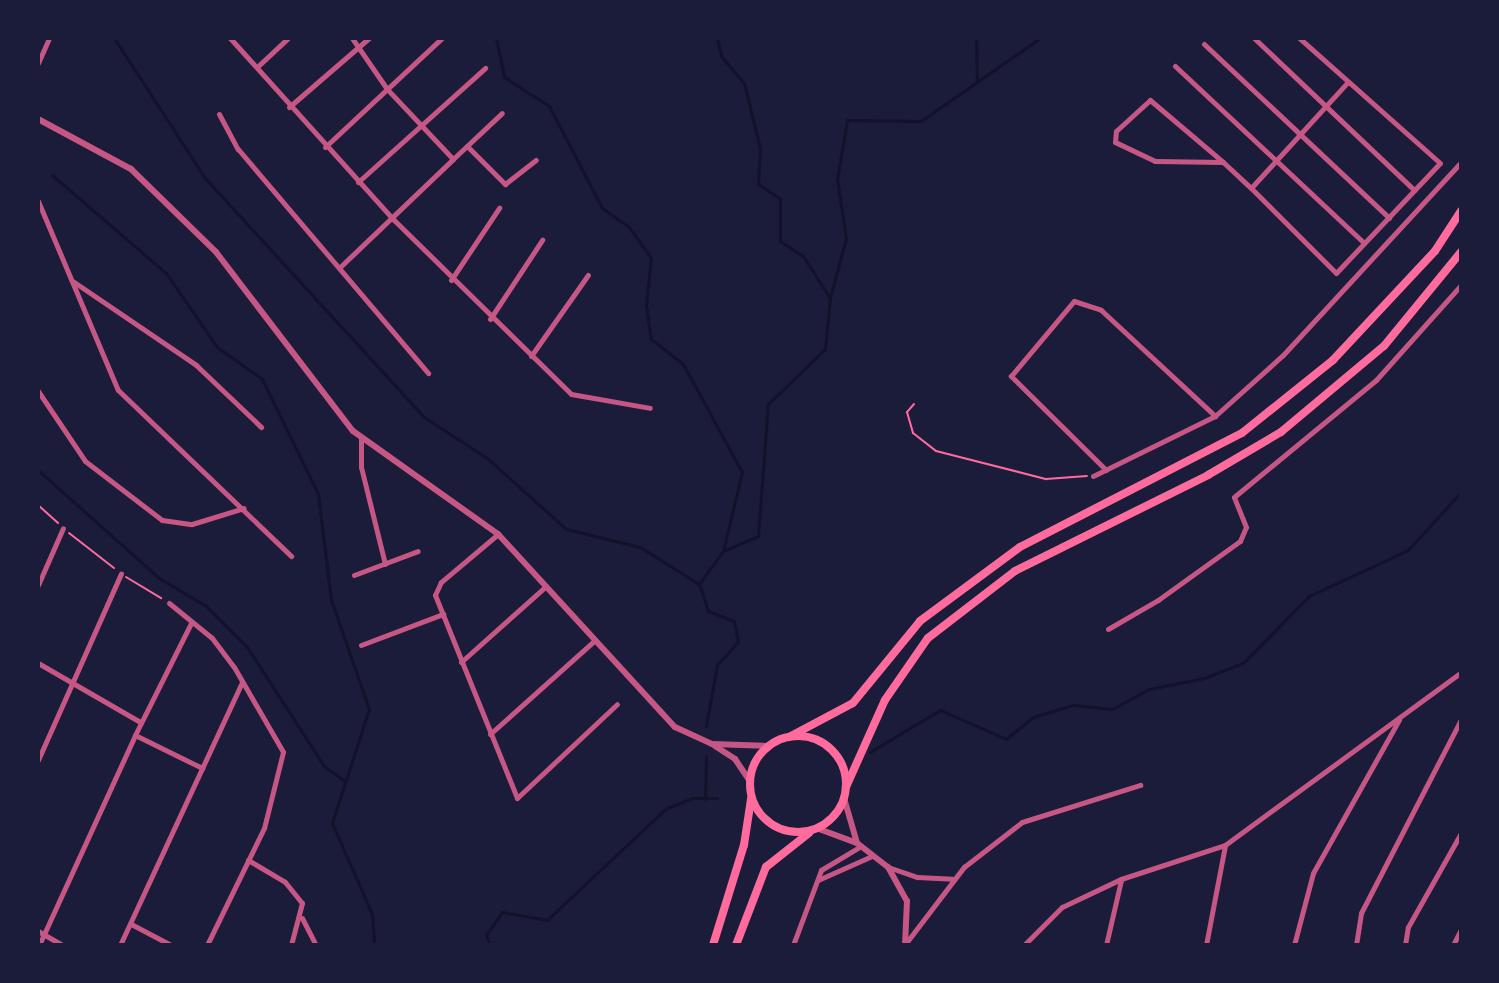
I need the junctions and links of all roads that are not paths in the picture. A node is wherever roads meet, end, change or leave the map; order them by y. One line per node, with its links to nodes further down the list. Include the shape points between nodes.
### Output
1 (49, 38): 11 (street)
2 (230, 38): 13 (street)
3 (288, 38): 13 (street)
4 (352, 38): 10 (street)
5 (369, 38): 10 (street)
6 (442, 38): 16 (street)
7 (1254, 38): 17 (street)
8 (1299, 38): 15 (street)
9 (1204, 44): 23 (street)
10 (360, 46): 16 (street); 18 (street)
11 (38, 63)
12 (1175, 66): 28 (street)
13 (257, 67): 18 (street)
14 (485, 68): 22 (street)
15 (1347, 83): 17 (street); 33 (street, via 1440,163)
16 (387, 89): 22 (street); 25 (street)
17 (1326, 106): 23 (street); 33 (street)
18 (289, 107): 25 (street)
19 (502, 113): 24 (street)
20 (219, 114): 45 (street, via 238,149)
21 (38, 119): 57 (street, via 131,169 207,242)
22 (419, 123): 26 (street); 31 (street)
23 (1300, 134): 28 (street); 37 (street)
24 (467, 146): 26 (street); 27 (street, via 505,184)
25 (325, 147): 31 (street)
26 (453, 158): 38 (street)
27 (536, 160)
28 (1276, 161): 32 (street); 43 (street)
29 (1223, 162): 29 (street, via 1150,100 1116,131 1115,142 1155,161); 32 (street)
30 (1461, 162): 39 (street)
31 (358, 182): 38 (street)
32 (1251, 188): 43 (street, via 1336,273)
33 (1414, 190): 37 (street)
34 (38, 201): 48 (street)
35 (499, 208): 47 (street)
36 (1461, 211): 87 (highway, via 1435,251 1333,360 1242,433 1020,547 920,621 853,703)
37 (1391, 215): 39 (street); 40 (street)
38 (394, 220): 45 (street); 47 (street)
39 (1403, 223): 41 (street)
40 (1382, 225): 41 (street); 43 (street)
41 (1392, 236): 55 (street, via 1283,355)
42 (542, 240): 50 (street)
43 (1364, 243)
44 (1461, 252): 94 (highway, via 1384,346 1281,432 1208,475 1015,571 928,638 885,700)
45 (339, 268): 52 (street)
46 (588, 275): 51 (street)
47 (451, 280): 50 (street)
48 (73, 281): 56 (street, via 174,348); 60 (street, via 118,390)
49 (1461, 285): 73 (street, via 1376,380 1234,497 1246,527 1240,541)
50 (490, 319): 51 (street)
51 (531, 356): 54 (street, via 571,394)
52 (428, 373)
53 (38, 391): 60 (street, via 85,461 162,520 192,524)
54 (650, 408)
55 (1215, 416): 58 (street); 58 (street, via 1101,310 1074,301 1011,376)
56 (261, 427)
57 (361, 439): 62 (street); 65 (street, via 361,467)
58 (1106, 470): 59 (street)
59 (1093, 476)
60 (244, 507): 64 (street)
61 (63, 528): 68 (street)
62 (498, 534): 69 (street); 71 (street, via 436,590)
63 (418, 551): 65 (street)
64 (291, 556)
65 (385, 564): 67 (street)
66 (121, 574): 80 (street)
67 (354, 575)
68 (38, 585)
69 (546, 586): 74 (street); 76 (street)
70 (169, 603): 72 (street)
71 (443, 614): 75 (street); 76 (street)
72 (191, 623): 79 (street, via 212,638); 84 (street)
73 (1108, 629)
74 (594, 641): 85 (street); 88 (street, via 675,727)
75 (361, 645)
76 (461, 662): 85 (street)
77 (38, 663): 80 (street)
78 (1461, 672): 82 (street)
79 (242, 682): 91 (street); 102 (street, via 283,752 264,828)
80 (72, 684): 84 (street); 90 (street)
81 (617, 704): 85 (street, via 522,798 517,798)
82 (1402, 715): 100 (street); 125 (street, via 1313,873)
83 (1461, 719): 126 (street, via 1361,913)
84 (140, 722): 86 (street)
85 (490, 734)
86 (135, 735): 91 (street); 110 (street)
87 (789, 737): 89 (highway); 94 (highway, via 830,748 845,773)
88 (712, 744): 89 (street); 92 (street, via 735,759)
89 (768, 746): 92 (highway)
90 (38, 760)
91 (202, 768): 108 (street)
92 (749, 780): 96 (highway)
93 (1140, 785): 104 (street, via 1022,822)
94 (846, 787): 95 (highway)
95 (844, 798): 97 (highway); 99 (street)
96 (751, 799): 97 (highway, via 769,823 799,833); 119 (highway, via 744,845)
97 (816, 830): 99 (street); 120 (highway, via 766,867)
98 (1461, 833): 127 (street, via 1408,927)
99 (859, 844): 101 (street); 106 (street, via 827,864)
100 (1225, 845): 105 (street); 124 (street)
101 (872, 856): 103 (street); 106 (street)
102 (248, 860): 107 (street, via 290,886 302,903); 116 (street)
103 (888, 867): 104 (street, via 917,877); 111 (street, via 907,901)
104 (953, 879): 111 (street)
105 (1121, 879): 122 (street, via 1062,907); 123 (street)
106 (818, 880): 121 (street)
107 (302, 918): 117 (street); 118 (street)
108 (131, 924): 114 (street); 115 (street)
109 (1461, 929): 128 (street)
110 (41, 933): 112 (street); 113 (street)
111 (906, 944)
112 (39, 945)
113 (62, 945)
114 (120, 945)
115 (171, 945)
116 (207, 945)
117 (291, 945)
118 (316, 945)
119 (713, 945)
120 (736, 945)
121 (793, 945)
122 (1024, 945)
123 (1106, 945)
124 (1206, 945)
125 (1294, 945)
126 (1356, 945)
127 (1405, 945)
128 (1453, 945)

